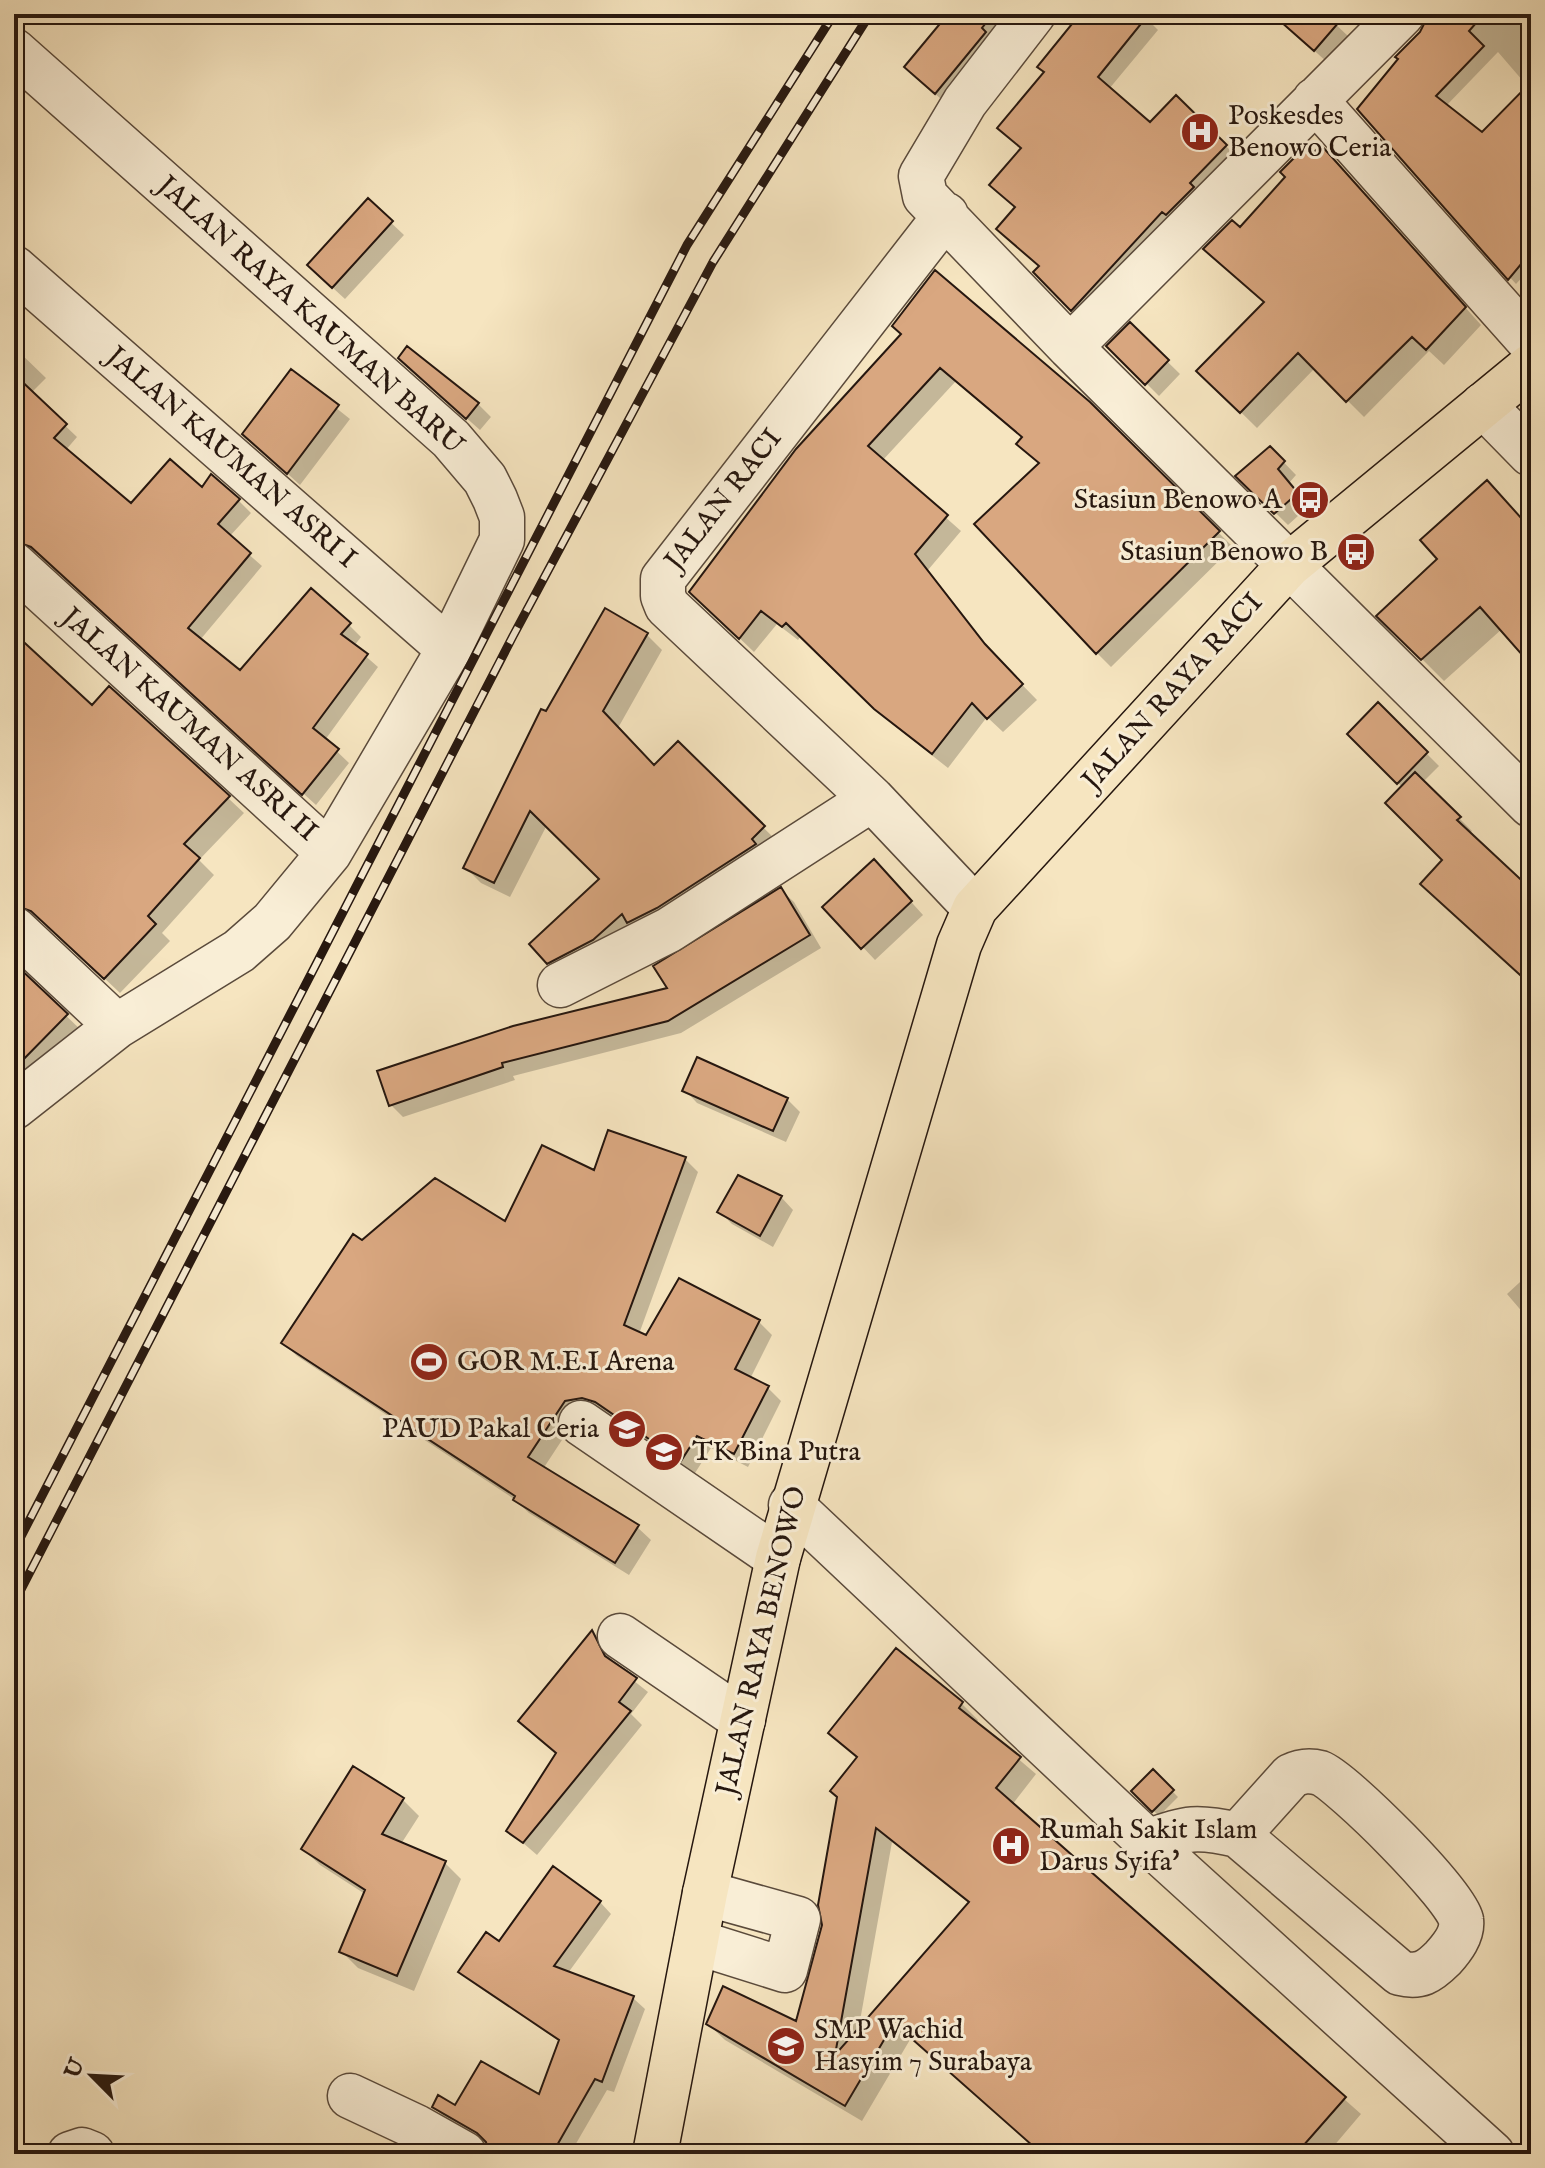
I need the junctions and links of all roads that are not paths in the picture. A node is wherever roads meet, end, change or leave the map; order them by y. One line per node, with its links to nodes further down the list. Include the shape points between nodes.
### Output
1 (1033, 14): 5 (street, via 965,102 921,176 925,196)
2 (1402, 14): 4 (street)
3 (14, 51): 14 (street, JALAN RAYA KAUMAN BARU, via 451,439 485,479 502,517 502,540)
4 (1315, 100): 7 (street); 8 (street)
5 (946, 215): 8 (street); 15 (street, JALAN RACI, via 663,579 667,606)
6 (14, 268): 14 (street, JALAN KAUMAN ASRI I)
7 (1531, 343)
8 (1070, 347): 13 (street)
9 (1531, 366): 10 (main road, JALAN RAYA RACI)
10 (1483, 405): 11 (street); 13 (main road, JALAN RAYA RACI)
11 (1531, 454)
12 (14, 565): 17 (street, JALAN KAUMAN ASRI II)
13 (1289, 565): 16 (street); 18 (main road, JALAN RAYA RACI)
14 (449, 649): 17 (street, JALAN RAYA KAUMAN BARU)
15 (872, 799): 18 (street, JALAN RACI); 20 (street, via 669,930)
16 (1531, 805)
17 (329, 853): 21 (street, JALAN RAYA KAUMAN BARU, via 272,922 239,951)
18 (975, 908): 24 (main road, JALAN RAYA BENOWO, via 959,945)
19 (14, 929): 21 (street)
20 (560, 985)
21 (117, 1026): 22 (street, JALAN RAYA KAUMAN BARU)
22 (14, 1107)
23 (581, 1423): 25 (street)
24 (791, 1505): 25 (main road, JALAN RAYA BENOWO); 29 (street)
25 (778, 1558): 27 (main road, JALAN RAYA BENOWO)
26 (620, 1636): 27 (street)
27 (743, 1720): 30 (main road, JALAN RAYA BENOWO)
28 (1238, 1835): 28 (street, via 1400,1973 1428,1973 1458,1936 1461,1920 1453,1899 1322,1774 1302,1770 1291,1776); 29 (street, via 1183,1828)
29 (1148, 1842): 37 (street)
30 (705, 1893): 31 (main road, JALAN RAYA BENOWO); 31 (street, via 798,1919 785,1970)
31 (696, 1942): 36 (main road, JALAN RAYA BENOWO)
32 (350, 2096): 35 (street)
33 (70, 2154): 34 (street)
34 (92, 2154)
35 (464, 2154)
36 (655, 2154)
37 (1492, 2154)

